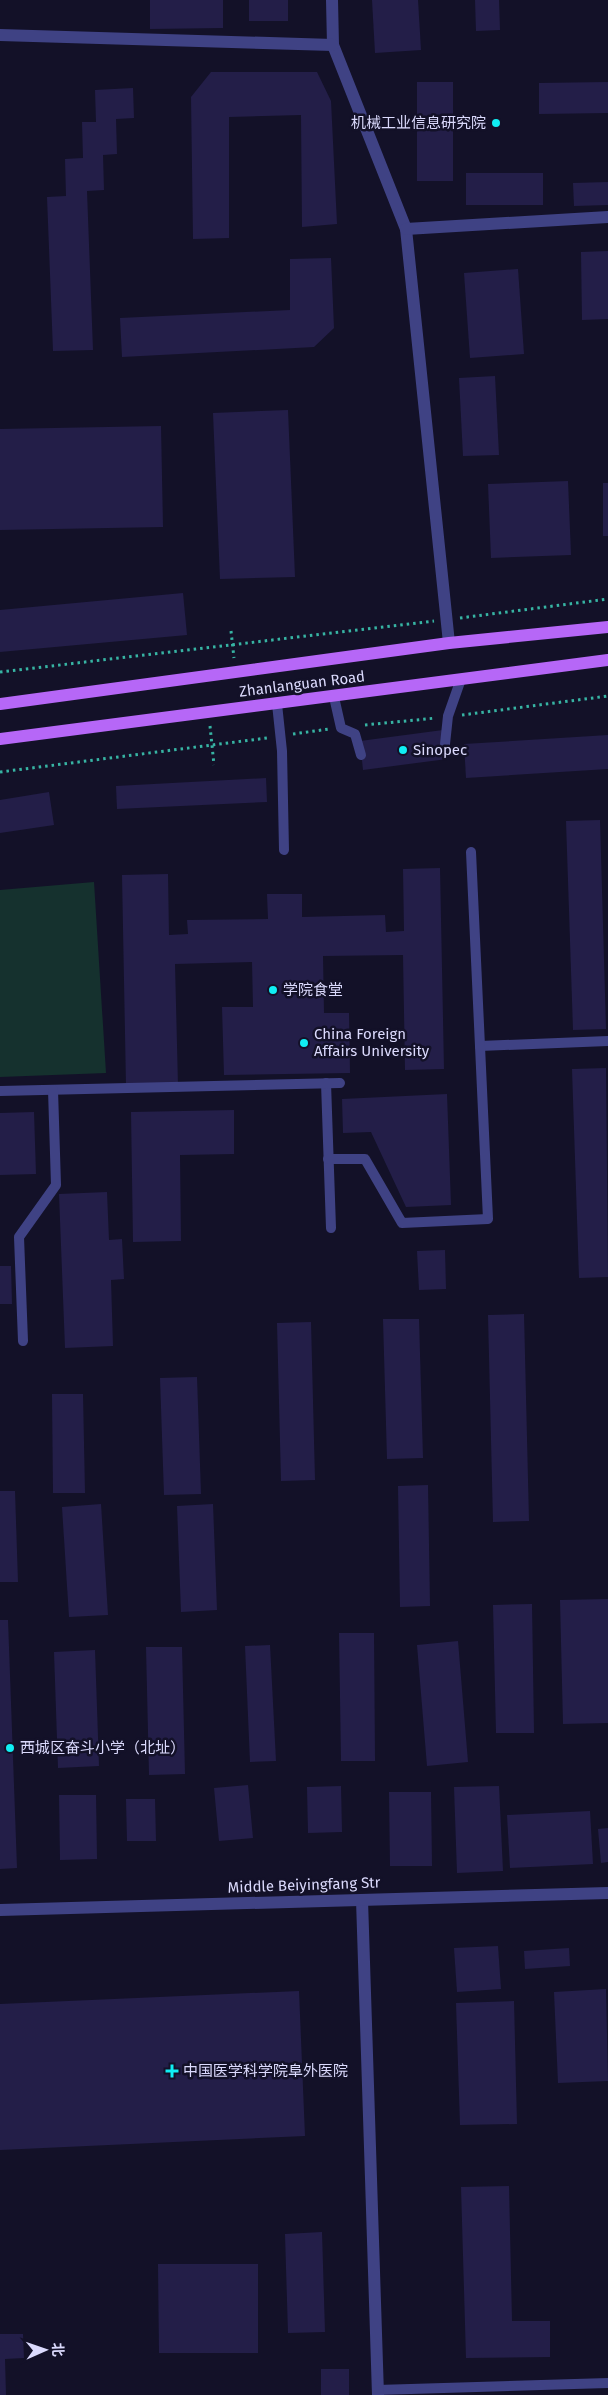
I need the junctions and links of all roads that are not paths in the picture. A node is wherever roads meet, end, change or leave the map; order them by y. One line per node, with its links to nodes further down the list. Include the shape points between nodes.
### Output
1 (332, 0): 3 (street)
2 (0, 35): 3 (street)
3 (333, 45): 5 (street)
4 (608, 217): 5 (street)
5 (406, 229): 7 (street)
6 (608, 626): 7 (main road, Zhanlanguan Road)
7 (449, 644): 11 (main road, Zhanlanguan Road)
8 (608, 660): 9 (main road, Zhanlanguan Road)
9 (461, 679): 10 (main road, Zhanlanguan Road); 14 (lane, via 448,716)
10 (334, 697): 12 (main road, Zhanlanguan Road); 15 (lane, via 341,728 355,734)
11 (0, 704)
12 (277, 704): 13 (main road, Zhanlanguan Road); 16 (lane)
13 (0, 739)
14 (445, 744)
15 (361, 755)
16 (284, 850)
17 (471, 852): 19 (lane)
18 (608, 1041): 19 (lane)
19 (480, 1046): 24 (lane, via 488,1219 402,1223 365,1159)
20 (340, 1083): 21 (lane)
21 (326, 1084): 22 (lane); 24 (lane)
22 (53, 1090): 23 (lane); 26 (lane, via 56,1185 19,1237)
23 (0, 1091)
24 (328, 1159): 25 (lane)
25 (331, 1228)
26 (23, 1341)
27 (608, 1893): 28 (street, Middle Beiyingfang Str)
28 (362, 1900): 29 (street, Middle Beiyingfang Str); 31 (street)
29 (0, 1910)
30 (608, 2383): 31 (lane)
31 (378, 2392)

